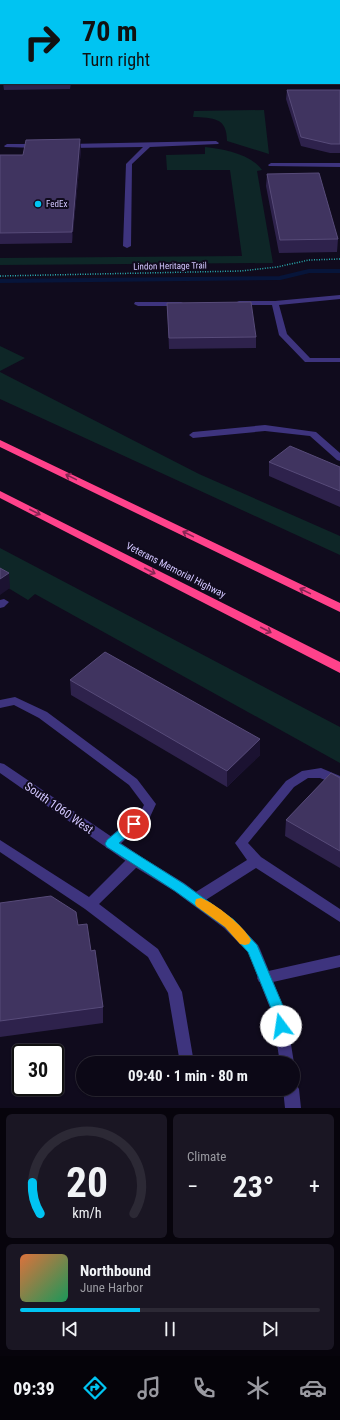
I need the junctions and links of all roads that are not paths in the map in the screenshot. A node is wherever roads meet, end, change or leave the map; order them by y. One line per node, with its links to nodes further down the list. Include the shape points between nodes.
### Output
1 (216, 143): 2 (street)
2 (148, 145): 5 (street); 8 (street, via 129,164)
3 (7, 146): 4 (street)
4 (46, 146)
5 (62, 146)
6 (271, 166): 7 (street)
7 (340, 166)
8 (127, 246)
9 (340, 297): 10 (street)
10 (275, 303): 13 (street); 14 (street, via 283,335 308,360)
11 (138, 304): 12 (street)
12 (191, 304)
13 (229, 304)
14 (340, 360)
15 (193, 435): 17 (street, via 265,428 313,434)
16 (0, 443): 19 (highway, one-way to 16)
17 (340, 458)
18 (0, 494): 20 (highway, Veterans Memorial Highway, one-way to 20)
19 (340, 608)
20 (340, 668)
21 (0, 704): 25 (street, via 15,701 43,715 142,791 150,804 146,814)
22 (0, 767): 25 (street, South 1060 West)
23 (340, 782): 27 (street, via 321,773 306,774 290,784 241,843)
24 (0, 844): 29 (street)
25 (111, 844): 26 (street, South 1060 West)
26 (135, 860): 28 (street, South 1060 West); 29 (street)
27 (256, 861): 28 (street); 30 (street)
28 (196, 899): 32 (street, South 1060 West, via 229,924 253,949)
29 (90, 905): 33 (street, via 153,953 175,992)
30 (340, 916)
31 (340, 961): 32 (street)
32 (264, 978): 34 (street, South 1060 West, via 279,1013)
33 (186, 1056)
34 (286, 1056)
35 (291, 1096): 36 (street)
36 (293, 1108)

